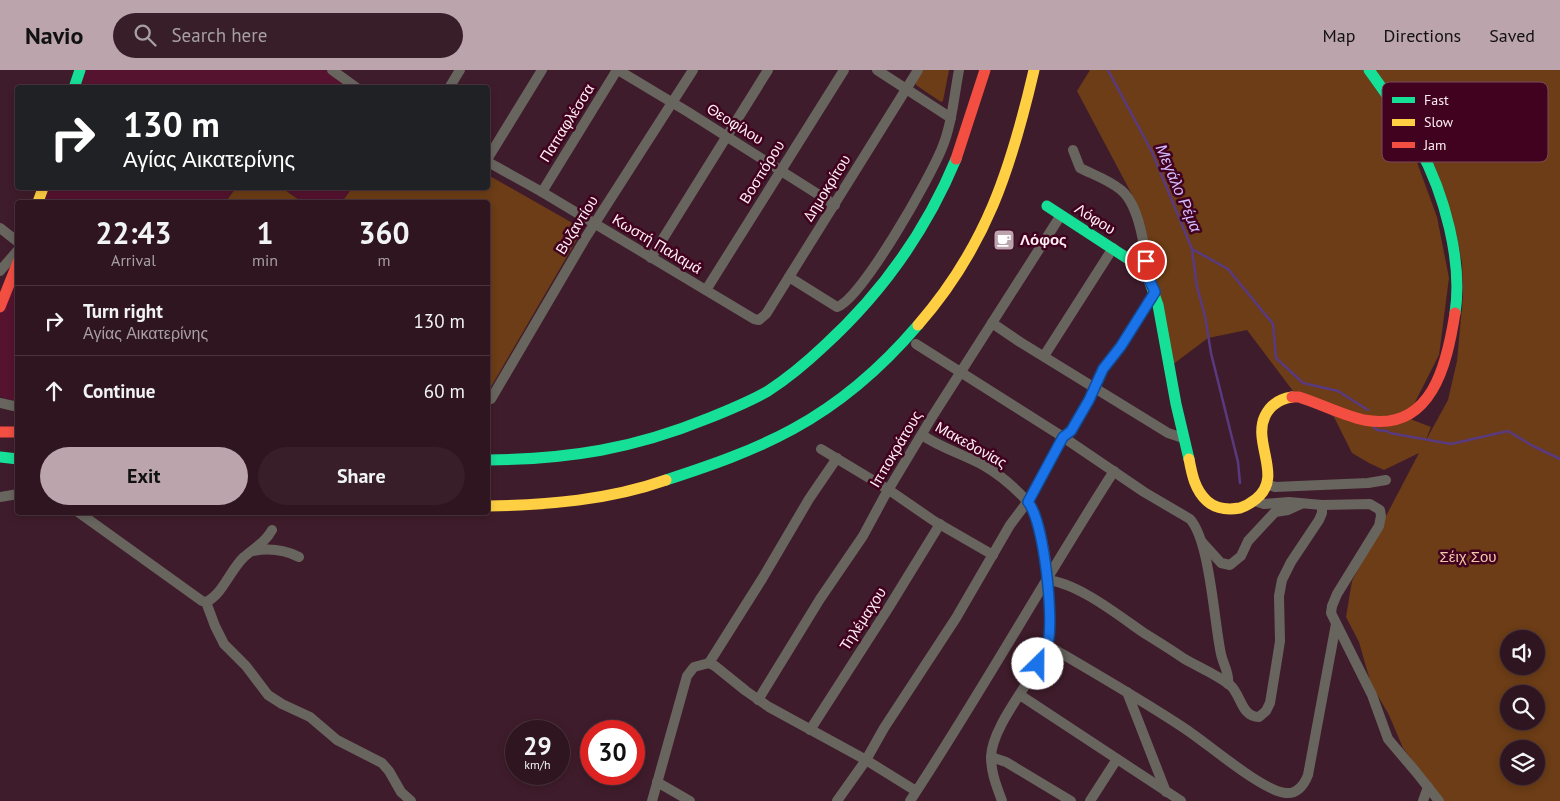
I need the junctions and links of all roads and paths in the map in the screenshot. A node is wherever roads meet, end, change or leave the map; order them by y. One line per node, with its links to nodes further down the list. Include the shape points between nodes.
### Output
1 (80, 70): 15 (main road)
2 (332, 70): 16 (street)
3 (460, 70): 17 (street)
4 (542, 70): 24 (street)
5 (618, 70): 20 (street, Θεοφίλου); 28 (street, Παπαφλέσσα)
6 (693, 70): 20 (street, Βυζαντίου)
7 (768, 70): 22 (street)
8 (844, 70): 27 (street, Βοσπόρου)
9 (877, 70): 18 (street)
10 (918, 70): 18 (street, Δημοκρίτου)
11 (959, 70): 21 (street)
12 (985, 70): 63 (main road, via 954,163 903,254 850,322 786,379 744,403 648,440 576,455)
13 (1034, 70): 74 (main road, via 1011,162 974,245 934,307 908,338 852,388 780,436 653,485 575,501)
14 (1369, 70): 19 (main road)
15 (75, 85)
16 (353, 85)
17 (451, 85)
18 (906, 88): 21 (street); 29 (street, Δημοκρίτου)
19 (1382, 89)
20 (672, 103): 22 (street, Θεοφίλου); 32 (street, Βυζαντίου)
21 (951, 118): 40 (street, via 942,148 910,209 874,266 843,304 835,306)
22 (726, 136): 27 (street, Θεοφίλου); 37 (street)
23 (1073, 150): 41 (street, via 1080,168 1122,191 1130,202 1139,221)
24 (490, 155)
25 (1427, 162): 66 (main road, via 1441,201 1457,286 1452,329 1437,385 1414,412 1392,420 1359,418 1299,397 1279,400 1266,413 1261,429 1269,469)
26 (490, 163): 28 (street, Κωστή Παλαμά)
27 (781, 170): 29 (street, Θεοφίλου); 42 (street, Βοσπόρου)
28 (542, 192): 32 (street, Κωστή Παλαμά)
29 (835, 205): 40 (street, Δημοκρίτου)
30 (1047, 206): 31 (main road, Λόφου)
31 (1061, 215): 35 (main road, Λόφου); 46 (street, Ιπποκράτους)
32 (594, 225): 37 (street, Κωστή Παλαμά); 51 (street, Βυζαντίου)
33 (0, 228): 34 (street)
34 (15, 240)
35 (1113, 248): 41 (main road, Λόφου); 48 (street)
36 (15, 254): 39 (street)
37 (651, 258): 42 (street, Κωστή Παλαμά)
38 (15, 270): 44 (main road)
39 (0, 271)
40 (789, 277): 45 (street, Δημοκρίτου)
41 (1148, 277): 43 (main road)
42 (706, 290): 45 (street, Κωστή Παλαμά)
43 (1155, 292): 50 (street); 58 (main road)
44 (0, 307)
45 (759, 320)
46 (992, 323): 48 (street); 49 (street, Ιπποκράτους)
47 (916, 344): 49 (street)
48 (1044, 356): 50 (street)
49 (961, 372): 56 (street, Ιπποκράτους); 57 (street)
50 (1094, 387): 57 (street, via 1071,431); 58 (street, via 1168,434)
51 (491, 399)
52 (0, 403): 53 (street)
53 (15, 406)
54 (0, 432): 55 (main road)
55 (15, 432)
56 (922, 435): 67 (street, Ιπποκράτους); 71 (street, Μακεδονίας, via 991,470)
57 (1063, 437): 64 (street); 71 (street)
58 (1183, 438): 70 (main road, via 1194,482 1204,498 1211,504 1229,509)
59 (821, 449): 61 (street)
60 (0, 457): 62 (main road)
61 (837, 458): 67 (street); 86 (street)
62 (15, 459)
63 (490, 460)
64 (1114, 471): 78 (street, via 1190,519); 82 (street)
65 (1386, 480): 66 (street, via 1275,487)
66 (1267, 484): 70 (main road)
67 (889, 490): 76 (street); 90 (street, Ιπποκράτους)
68 (15, 494): 69 (street)
69 (0, 497)
70 (1255, 501): 72 (street, via 1264,504)
71 (1028, 502): 80 (street); 82 (street, via 1043,545)
72 (1305, 503): 73 (street); 78 (street, via 1275,512 1248,540 1241,556 1230,565 1221,562)
73 (1322, 505): 84 (street, via 1370,504 1381,514 1376,532 1333,602 1331,613); 87 (street, via 1319,520 1282,580 1280,641 1266,711 1259,716 1249,714)
74 (490, 506)
75 (82, 515): 83 (street)
76 (940, 524): 80 (street); 91 (street, Τηλέμαχου)
77 (272, 530): 79 (street)
78 (1200, 539): 87 (street)
79 (252, 552): 81 (street, via 282,551); 83 (street, via 237,564 217,593)
80 (993, 554): 94 (street)
81 (299, 557)
82 (1047, 580): 85 (street); 87 (street, via 1061,583 1094,600); 98 (street)
83 (206, 602): 99 (street, via 224,644 268,694 310,718 337,740 382,764)
84 (1336, 624): 88 (street, via 1308,776 1305,784 1294,792 1284,793 1261,783 1185,728); 96 (street, via 1372,695 1388,739)
85 (1047, 645): 88 (street); 89 (street)
86 (709, 663): 90 (street); 95 (street, via 694,667 687,676)
87 (1228, 684)
88 (1127, 692): 97 (street)
89 (1020, 695): 92 (street, via 998,733); 93 (street)
90 (758, 700): 91 (street)
91 (810, 730): 94 (street)
92 (991, 757): 104 (street); 105 (street, via 1006,762)
93 (1117, 759): 97 (street); 106 (street)
94 (866, 760): 98 (street); 102 (street)
95 (657, 782): 100 (street); 101 (street)
96 (1428, 787): 109 (street); 110 (street)
97 (1165, 790): 107 (street); 108 (street)
98 (916, 791): 103 (street)
99 (411, 801)
100 (652, 801)
101 (690, 801)
102 (837, 801)
103 (910, 801)
104 (1002, 801)
105 (1071, 801)
106 (1090, 801)
107 (1169, 801)
108 (1181, 801)
109 (1423, 801)
110 (1438, 801)

